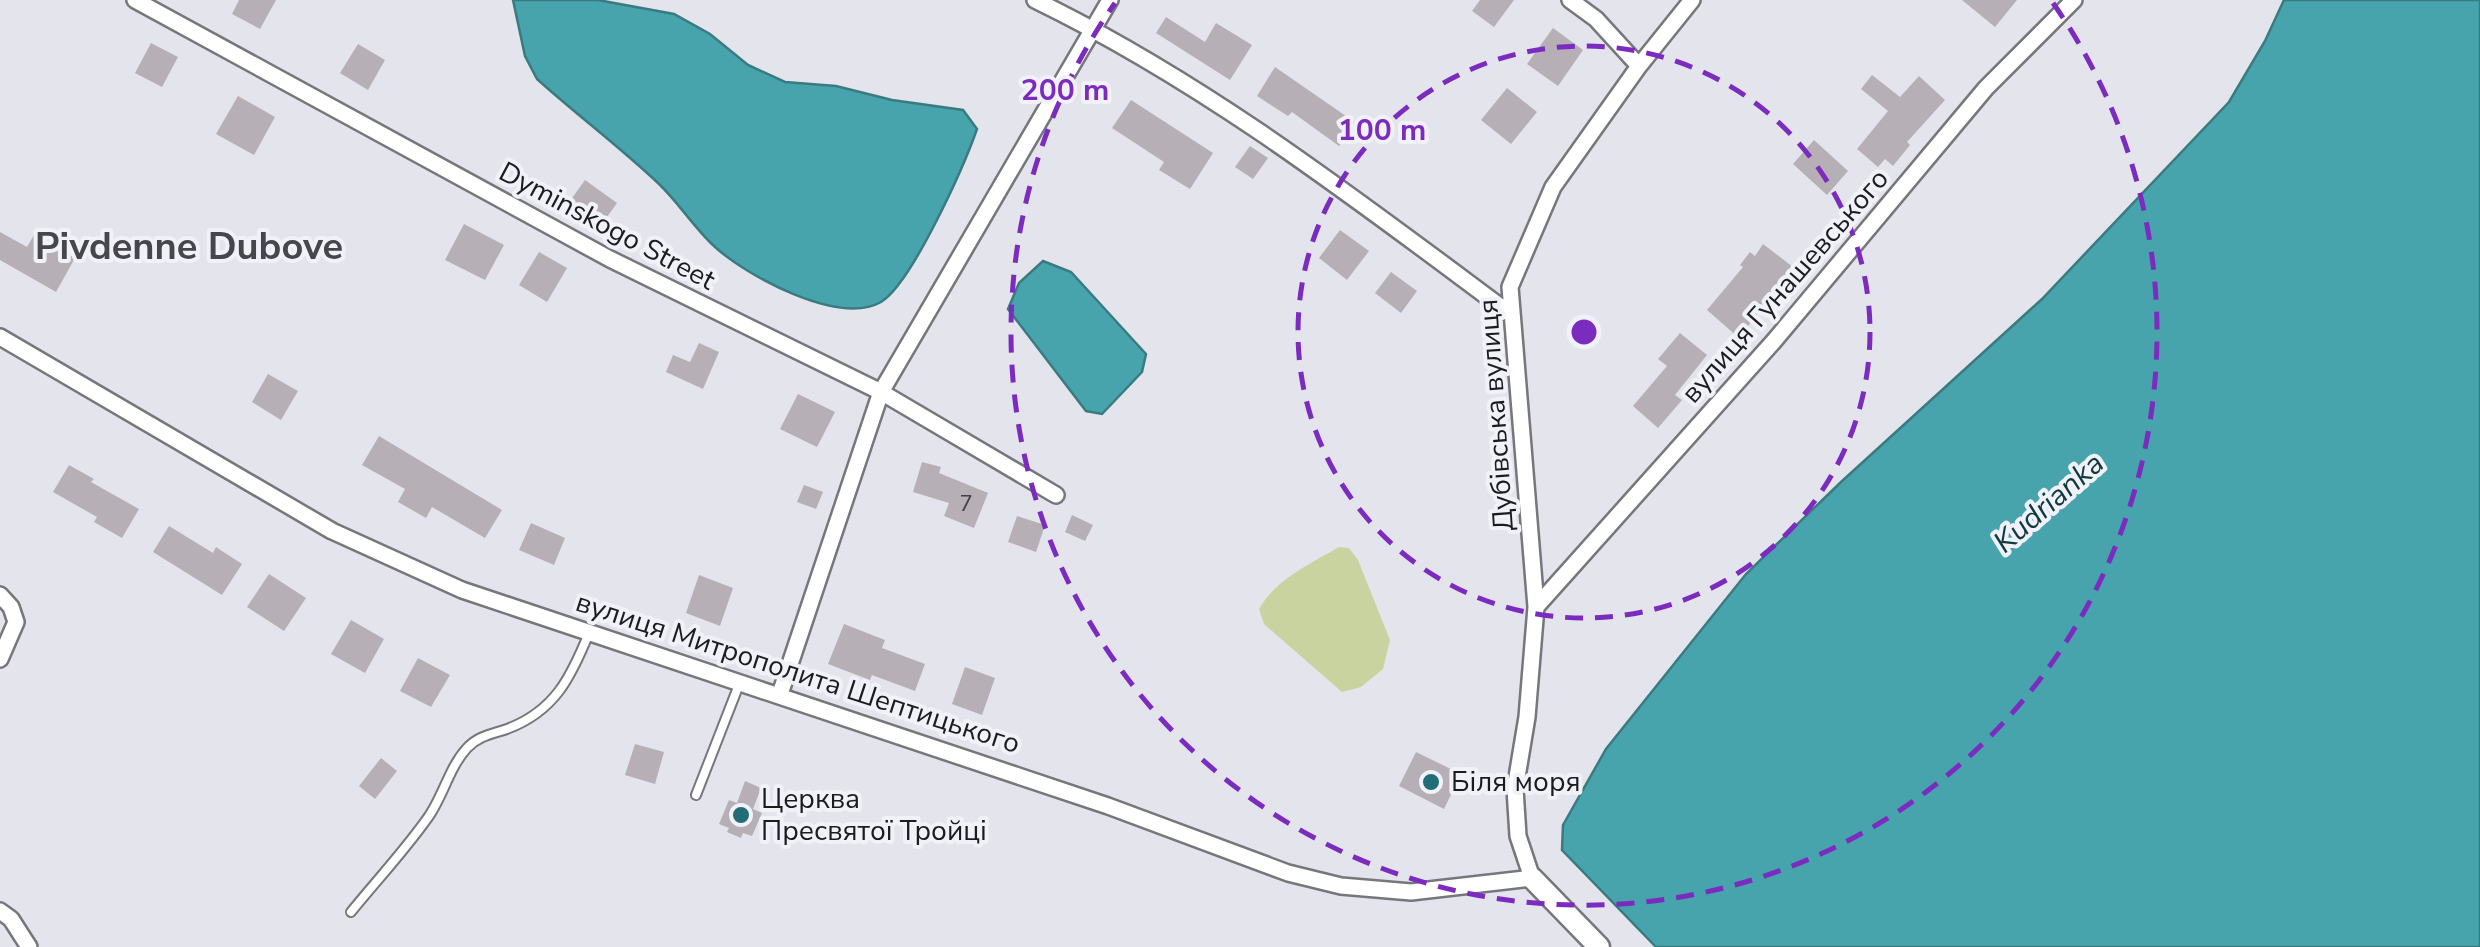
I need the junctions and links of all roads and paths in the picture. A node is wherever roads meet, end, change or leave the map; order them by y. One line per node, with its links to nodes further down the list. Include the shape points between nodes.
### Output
1 (134, 0): 11 (street, Dyminskogo Street, via 610,259)
2 (1035, 0): 7 (street)
3 (1110, 0): 7 (street)
4 (1570, 0): 8 (street)
5 (1692, 0): 8 (street, Дубівська вулиця)
6 (2074, 0): 14 (street, вулиця Гунашевського, via 1986,88 1774,341)
7 (1092, 28): 9 (street, via 1279,144); 11 (street)
8 (1639, 66): 9 (street, Дубівська вулиця, via 1553,187 1510,287)
9 (1509, 313): 14 (street, Дубівська вулиця)
10 (0, 337): 15 (street, вулиця Митрополита Шептицького, via 332,531 462,590)
11 (881, 392): 12 (street, Dyminskogo Street); 18 (street)
12 (1056, 495)
13 (0, 595): 16 (street, via 16,622)
14 (1536, 607): 20 (street, Дубівська вулиця, via 1515,788 1518,836)
15 (589, 633): 17 (street, вулиця Митрополита Шептицького); 22 (lane, via 566,686 550,704 529,720 475,739 462,753 432,813)
16 (0, 659)
17 (740, 682): 18 (street, вулиця Митрополита Шептицького); 19 (lane)
18 (780, 694): 20 (street, вулиця Митрополита Шептицького, via 1288,873 1411,892)
19 (696, 794)
20 (1532, 878): 24 (street)
21 (0, 912): 23 (street)
22 (351, 912)
23 (30, 947)
24 (1599, 947)

